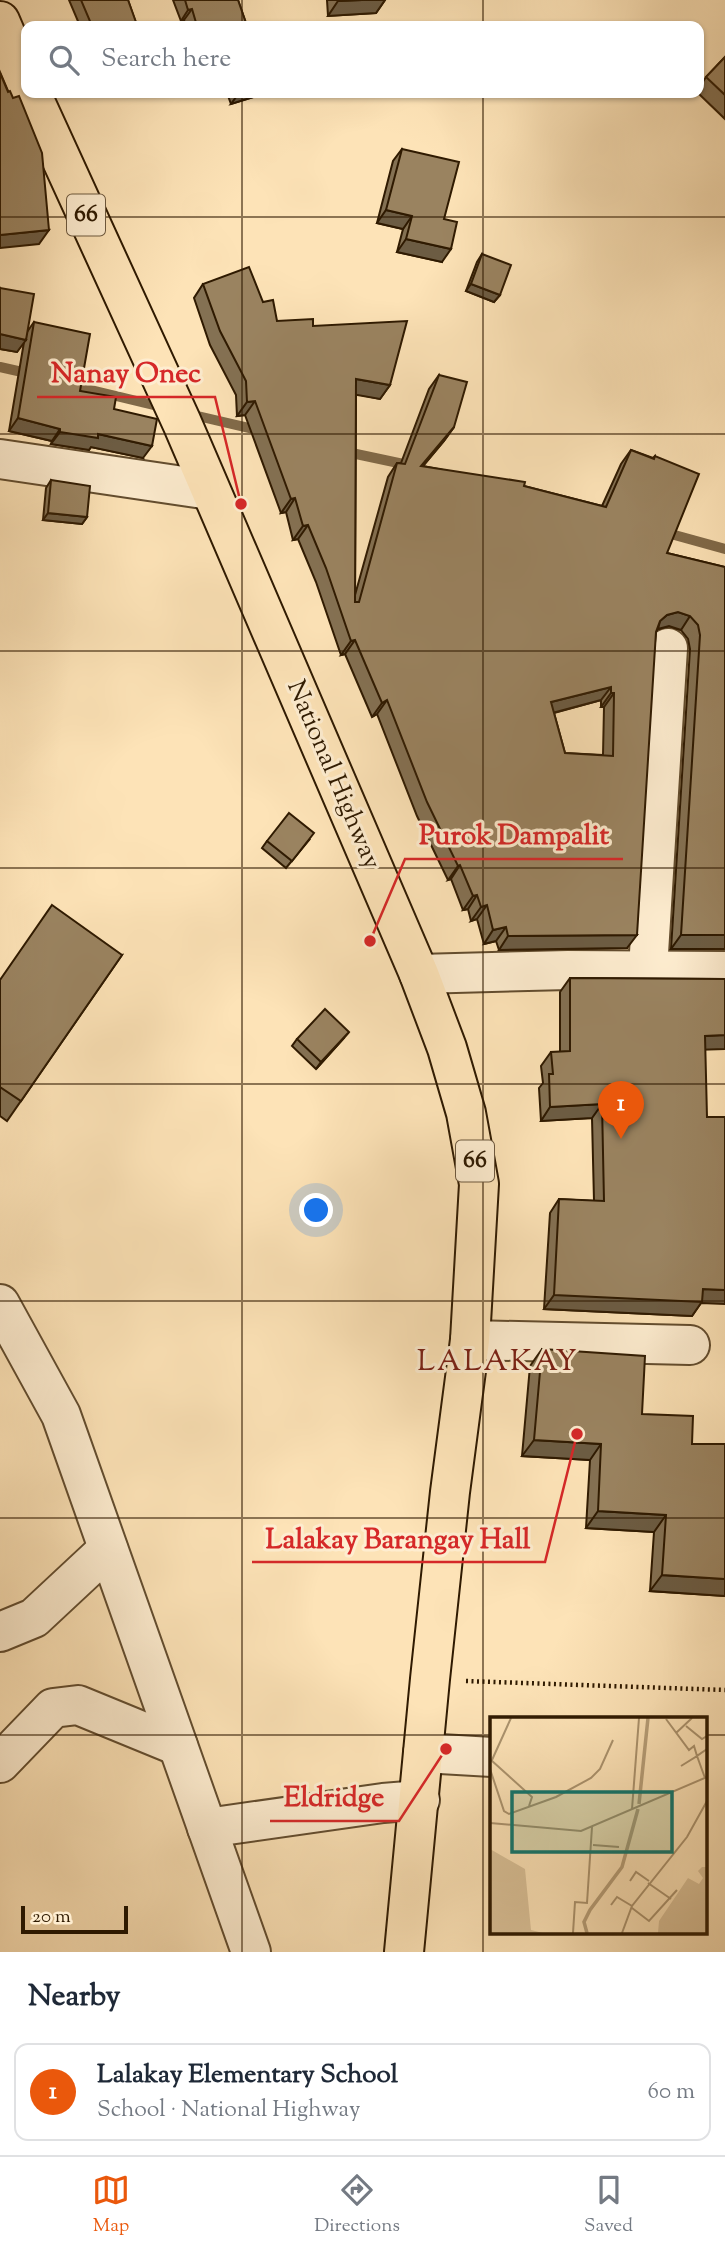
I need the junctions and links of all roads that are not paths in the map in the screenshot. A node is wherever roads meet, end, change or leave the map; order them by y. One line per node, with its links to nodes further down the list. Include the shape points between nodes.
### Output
1 (0, 20): 2 (main road)
2 (21, 70)
3 (33, 98): 5 (main road, National Highway / 66)
4 (0, 459): 5 (street)
5 (210, 490): 9 (main road, National Highway / 66)
6 (668, 648): 7 (street)
7 (648, 969): 8 (street); 9 (street)
8 (725, 971)
9 (419, 974): 11 (main road, National Highway / 66, via 466,1113 479,1184)
10 (0, 1304): 13 (street, via 61,1415)
11 (470, 1340): 12 (street); 16 (main road, National Highway / 66)
12 (690, 1345)
13 (108, 1549): 14 (street, via 34,1618); 15 (street)
14 (0, 1632)
15 (178, 1746): 18 (street, via 78,1705 53,1708); 20 (street)
16 (423, 1753): 17 (street); 19 (main road, National Highway / 66)
17 (490, 1757)
18 (0, 1763)
19 (420, 1800): 20 (street); 22 (main road, National Highway / 66)
20 (207, 1828): 21 (street)
21 (250, 1952)
22 (404, 1952)

